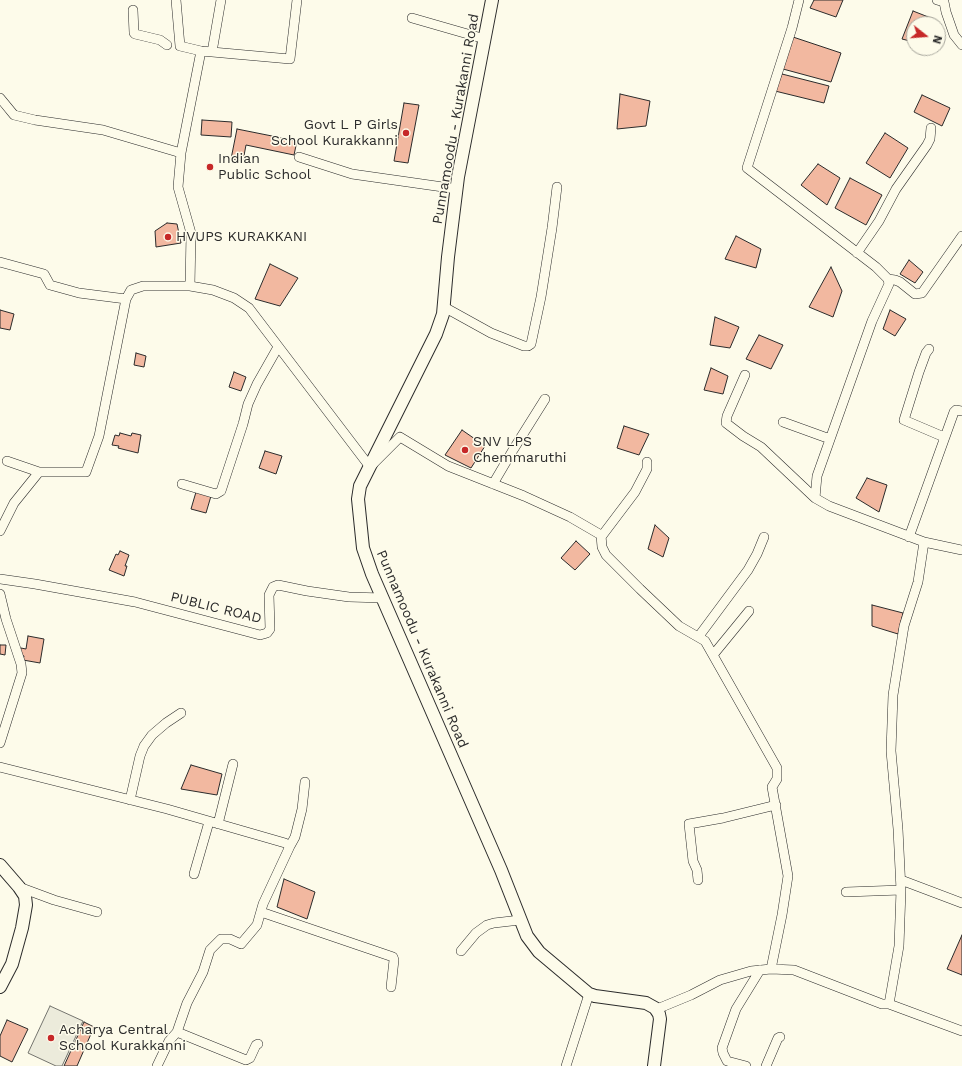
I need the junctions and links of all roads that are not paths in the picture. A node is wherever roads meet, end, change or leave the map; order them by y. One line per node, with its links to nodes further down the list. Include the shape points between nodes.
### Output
1 (176, 0): 11 (street)
2 (221, 0): 13 (street)
3 (297, 0): 13 (street, via 290,59)
4 (492, 0): 9 (main road, Punnamoodu - Kurakanni Road)
5 (799, 0): 21 (street, via 746,168)
6 (937, 0): 10 (street, via 944,2 954,35)
7 (133, 10): 11 (street, via 134,33 160,40 163,45)
8 (412, 18): 9 (street)
9 (484, 39): 19 (main road, Punnamoodu - Kurakanni Road)
10 (962, 45)
11 (180, 46): 12 (street)
12 (201, 51): 13 (street); 16 (street)
13 (212, 52)
14 (0, 98): 16 (street, via 14,114 35,120 103,130)
15 (931, 128): 21 (street, via 927,145 896,189)
16 (181, 153): 24 (street, via 178,187 191,233)
17 (299, 157): 19 (street, via 375,179)
18 (557, 187): 26 (street, via 541,297 531,344 524,346 491,333)
19 (457, 189): 26 (main road, Punnamoodu - Kurakanni Road)
20 (962, 236): 23 (street, via 922,293 915,294 900,282)
21 (857, 254): 23 (street)
22 (0, 262): 25 (street, via 44,274 50,285 79,293)
23 (888, 279): 34 (street, via 889,284 872,321)
24 (190, 286): 25 (street, via 143,286 131,290); 27 (street, via 213,290 234,298 249,308)
25 (126, 300): 38 (street, via 98,436 86,472)
26 (444, 307): 37 (main road, Punnamoodu - Kurakanni Road, via 436,334)
27 (278, 347): 37 (street); 39 (street, via 248,404 221,491 216,494)
28 (929, 349): 33 (street, via 918,372 904,420)
29 (745, 375): 41 (street, via 726,423 761,447)
30 (545, 399): 40 (street)
31 (962, 411): 33 (street, via 954,412)
32 (784, 422): 34 (street)
33 (944, 437): 45 (street)
34 (830, 439): 41 (street, via 817,476)
35 (7, 461): 38 (street)
36 (647, 462): 43 (street, via 647,469 630,500)
37 (370, 467): 40 (street, via 400,437 448,466); 50 (main road, Punnamoodu - Kurakanni Road, via 358,493 360,523 365,557)
38 (39, 472): 42 (street, via 14,503)
39 (182, 484)
40 (493, 484): 43 (street, via 570,517)
41 (815, 498): 45 (street, via 829,506)
42 (0, 531)
43 (601, 537): 52 (street, via 606,556 679,626)
44 (764, 537): 52 (street, via 748,570)
45 (909, 537): 46 (street)
46 (924, 542): 47 (street); 66 (street, via 918,582 904,626 893,695 891,751)
47 (962, 550)
48 (0, 579): 50 (street, PUBLIC ROAD, via 135,602 260,635 270,629 269,595 278,585 349,597)
49 (0, 594): 55 (street, via 22,673)
50 (383, 598): 73 (main road, Punnamoodu - Kurakanni Road, via 501,870)
51 (749, 611): 53 (street)
52 (699, 636): 53 (street)
53 (713, 655): 60 (street, via 777,768 778,779 772,787)
54 (182, 714): 59 (street, via 161,727 144,746)
55 (0, 743)
56 (233, 764): 61 (street)
57 (0, 767): 59 (street)
58 (305, 782): 62 (street, via 302,809)
59 (130, 800): 61 (street)
60 (776, 804): 65 (street, via 688,824); 75 (street, via 788,876)
61 (214, 823): 62 (street); 64 (street)
62 (290, 846): 72 (street)
63 (0, 865): 67 (main road)
64 (194, 874)
65 (698, 880)
66 (901, 880): 68 (street); 70 (street)
67 (20, 887): 71 (street); 77 (main road, via 25,896 25,913 12,964)
68 (901, 890): 69 (street); 80 (street, via 900,946)
69 (846, 892)
70 (962, 903)
71 (97, 912)
72 (261, 912): 78 (street, via 393,957); 83 (street, via 257,925 241,944 230,939 221,939 210,950)
73 (520, 920): 74 (street, via 487,925 476,933); 79 (main road, Punnamoodu - Kurakanni Road, via 527,936 539,952)
74 (461, 951)
75 (771, 969): 76 (street); 80 (street, via 794,970 882,1004)
76 (760, 970): 81 (street, via 720,980); 89 (street, via 736,1009 722,1048 727,1061)
77 (0, 987)
78 (391, 987)
79 (589, 994): 81 (main road, Punnamoodu - Kurakanni Road, via 651,1004); 87 (street)
80 (889, 1004): 82 (street)
81 (657, 1009): 88 (main road, via 660,1019)
82 (962, 1031)
83 (177, 1032): 85 (street, via 246,1060); 86 (street, via 169,1041)
84 (780, 1037): 90 (street)
85 (258, 1044)
86 (156, 1066)
87 (566, 1066)
88 (654, 1066)
89 (746, 1066)
90 (766, 1066)

